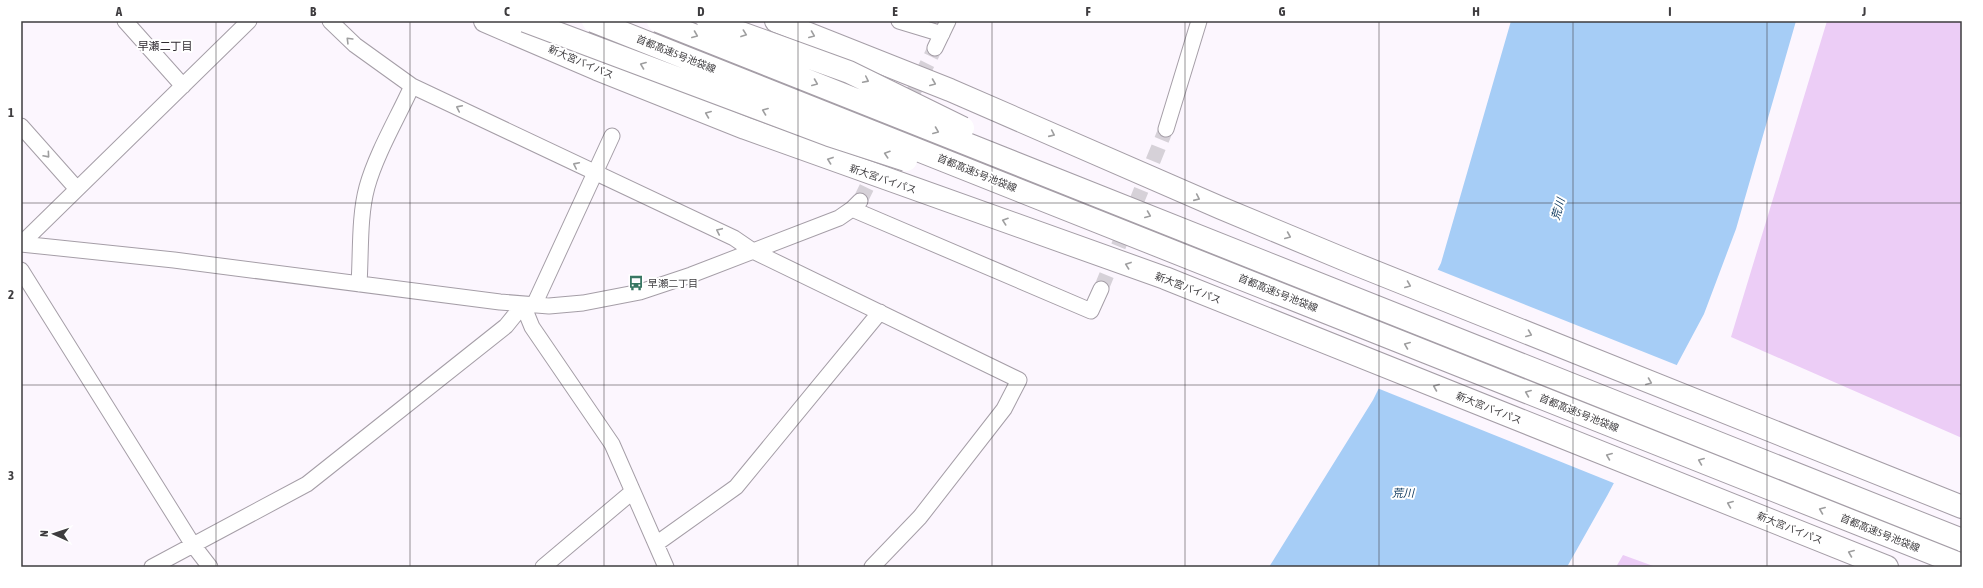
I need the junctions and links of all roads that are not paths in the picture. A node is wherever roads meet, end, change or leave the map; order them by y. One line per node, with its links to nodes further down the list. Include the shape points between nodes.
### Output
1 (125, 21): 14 (street)
2 (249, 21): 14 (street)
3 (330, 21): 15 (street, one-way to 3, via 355,45)
4 (485, 21): 41 (highway, 新大宮バイパス, one-way to 4, via 1165,278 745,128)
5 (525, 21): 22 (highway, one-way to 5, bridge, via 829,135)
6 (593, 21): 22 (highway, 首都高速5号池袋線, bridge)
7 (658, 21): 21 (highway, one-way to 21, bridge)
8 (708, 21): 21 (highway, one-way to 21, bridge, via 849,72)
9 (776, 21): 31 (highway, one-way to 31, via 950,90 1360,266)
10 (899, 21): 12 (street)
11 (1199, 21): 17 (street)
12 (945, 28): 13 (street)
13 (935, 48)
14 (183, 86): 20 (street)
15 (412, 86): 19 (street, one-way to 15); 26 (street, via 367,187)
16 (21, 126): 20 (street, one-way to 20)
17 (1166, 129)
18 (612, 136): 19 (street)
19 (595, 174): 24 (street, one-way to 19, via 734,238); 28 (street)
20 (77, 189): 23 (street)
21 (1118, 203): 32 (highway, one-way to 32, bridge)
22 (1111, 227): 35 (highway, 首都高速5号池袋線, one-way to 22, bridge)
23 (21, 244): 26 (street, via 174,260)
24 (753, 251): 27 (street, via 839,218 856,205 1091,311); 28 (street, via 680,280 640,292 583,303); 29 (street)
25 (21, 270): 34 (street)
26 (359, 284): 28 (street)
27 (1101, 289)
28 (529, 305): 30 (street, via 532,327 612,444); 34 (street, via 308,484)
29 (880, 312): 33 (street, via 736,488); 40 (street, via 1019,380 1004,409 920,517)
30 (632, 492): 33 (street); 38 (street)
31 (1962, 507)
32 (1962, 540)
33 (656, 544): 39 (street)
34 (194, 545): 36 (street); 37 (street)
35 (1962, 565)
36 (152, 567)
37 (210, 567)
38 (543, 567)
39 (666, 567)
40 (872, 567)
41 (1887, 567)

